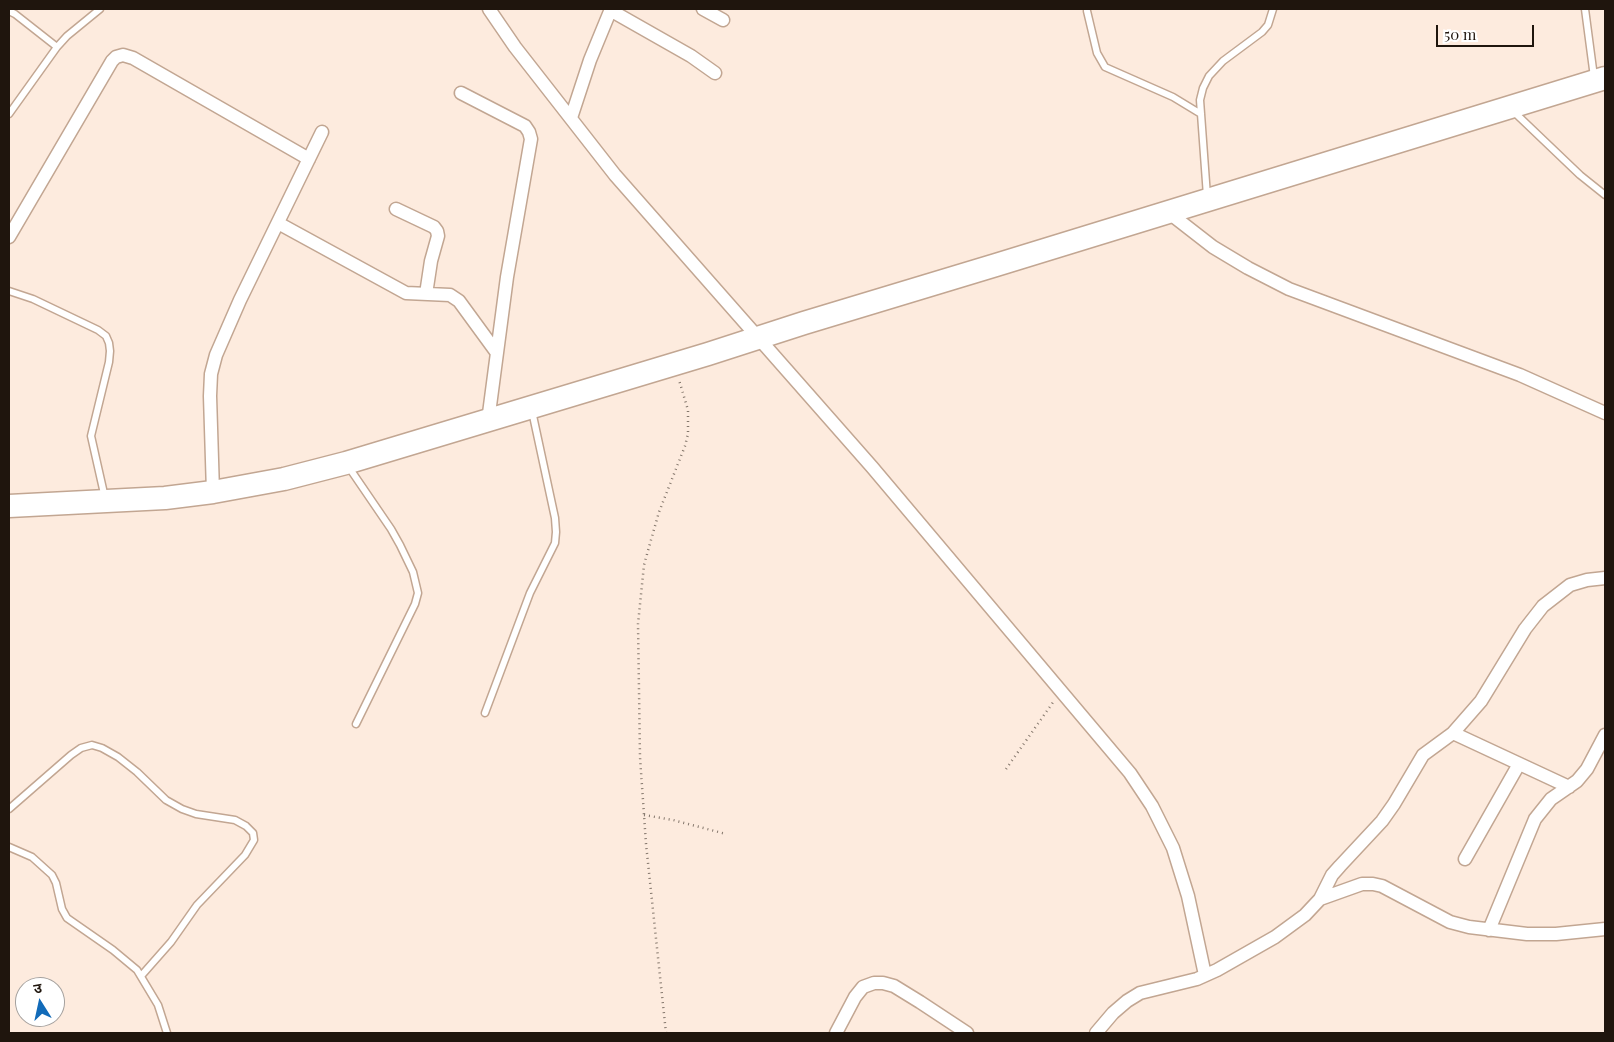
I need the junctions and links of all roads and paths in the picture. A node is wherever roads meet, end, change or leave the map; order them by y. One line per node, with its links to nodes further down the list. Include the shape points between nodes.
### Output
1 (100, 9): 10 (lane)
2 (490, 9): 17 (street)
3 (610, 9): 11 (street); 17 (street)
4 (703, 9): 9 (street)
5 (1273, 9): 16 (lane, via 1262,32 1223,61 1209,76 1200,100)
6 (1585, 9): 12 (lane)
7 (1087, 10): 16 (lane, via 1097,53 1105,67 1173,97)
8 (9, 11): 10 (lane)
9 (723, 20)
10 (57, 48): 15 (lane)
11 (715, 73)
12 (1600, 79): 14 (highway)
13 (461, 93): 29 (street, via 525,126 531,139)
14 (1509, 107): 20 (lane); 21 (highway)
15 (9, 114)
16 (1201, 114): 21 (lane)
17 (570, 118): 28 (street)
18 (322, 132): 19 (street)
19 (309, 159): 24 (street); 25 (street, via 123,55 112,61)
20 (1605, 195)
21 (1207, 200): 23 (highway)
22 (396, 209): 27 (street, via 438,231)
23 (1168, 212): 28 (highway); 32 (street, via 1213,247 1289,289 1520,375)
24 (278, 223): 27 (street, via 393,286 406,292); 35 (street, via 225,333 214,365 210,396)
25 (9, 237)
26 (9, 291): 36 (lane, via 58,310 106,336 109,362 91,436)
27 (426, 294): 29 (street, via 450,295 459,301)
28 (747, 341): 30 (highway); 56 (street, via 872,467 1142,789 1163,826 1182,872)
29 (497, 353): 33 (street)
30 (675, 364): 31 (highway); 48 (path, via 688,410 688,434 650,540 641,585 638,624 638,720)
31 (531, 408): 33 (highway); 40 (lane, via 555,518 555,543 530,593)
32 (1605, 413)
33 (488, 420): 34 (highway)
34 (346, 463): 35 (highway); 41 (lane, via 391,529 418,586 415,604)
35 (214, 492): 36 (highway)
36 (106, 502): 37 (highway)
37 (9, 506)
38 (1605, 578): 42 (street, via 1570,584 1543,606 1525,629 1481,701)
39 (1049, 707): 45 (path)
40 (485, 713)
41 (356, 724)
42 (1453, 734): 44 (street); 52 (street, via 1423,755 1386,815 1332,875)
43 (1605, 735): 46 (street, via 1587,769)
44 (1519, 764): 46 (street); 51 (street)
45 (1006, 769)
46 (1568, 787): 54 (street, via 1551,799 1535,819)
47 (9, 809): 55 (lane, via 71,755 92,745 118,757 166,800 182,809 235,820 253,833 254,840 245,855 197,905)
48 (644, 815): 49 (path); 58 (path)
49 (726, 834)
50 (9, 847): 55 (lane, via 32,857 52,875 67,918 129,962)
51 (1465, 859)
52 (1320, 899): 54 (street, via 1362,884 1374,884 1450,922); 56 (street, via 1305,915 1275,937)
53 (1605, 929): 54 (street, via 1556,934)
54 (1490, 930)
55 (141, 976): 57 (lane, via 158,1005)
56 (1201, 977): 61 (street, via 1140,994 1113,1013)
57 (167, 1033)
58 (666, 1033)
59 (836, 1033): 60 (street, via 863,987 874,983 894,986)
60 (967, 1033)
61 (1096, 1033)

